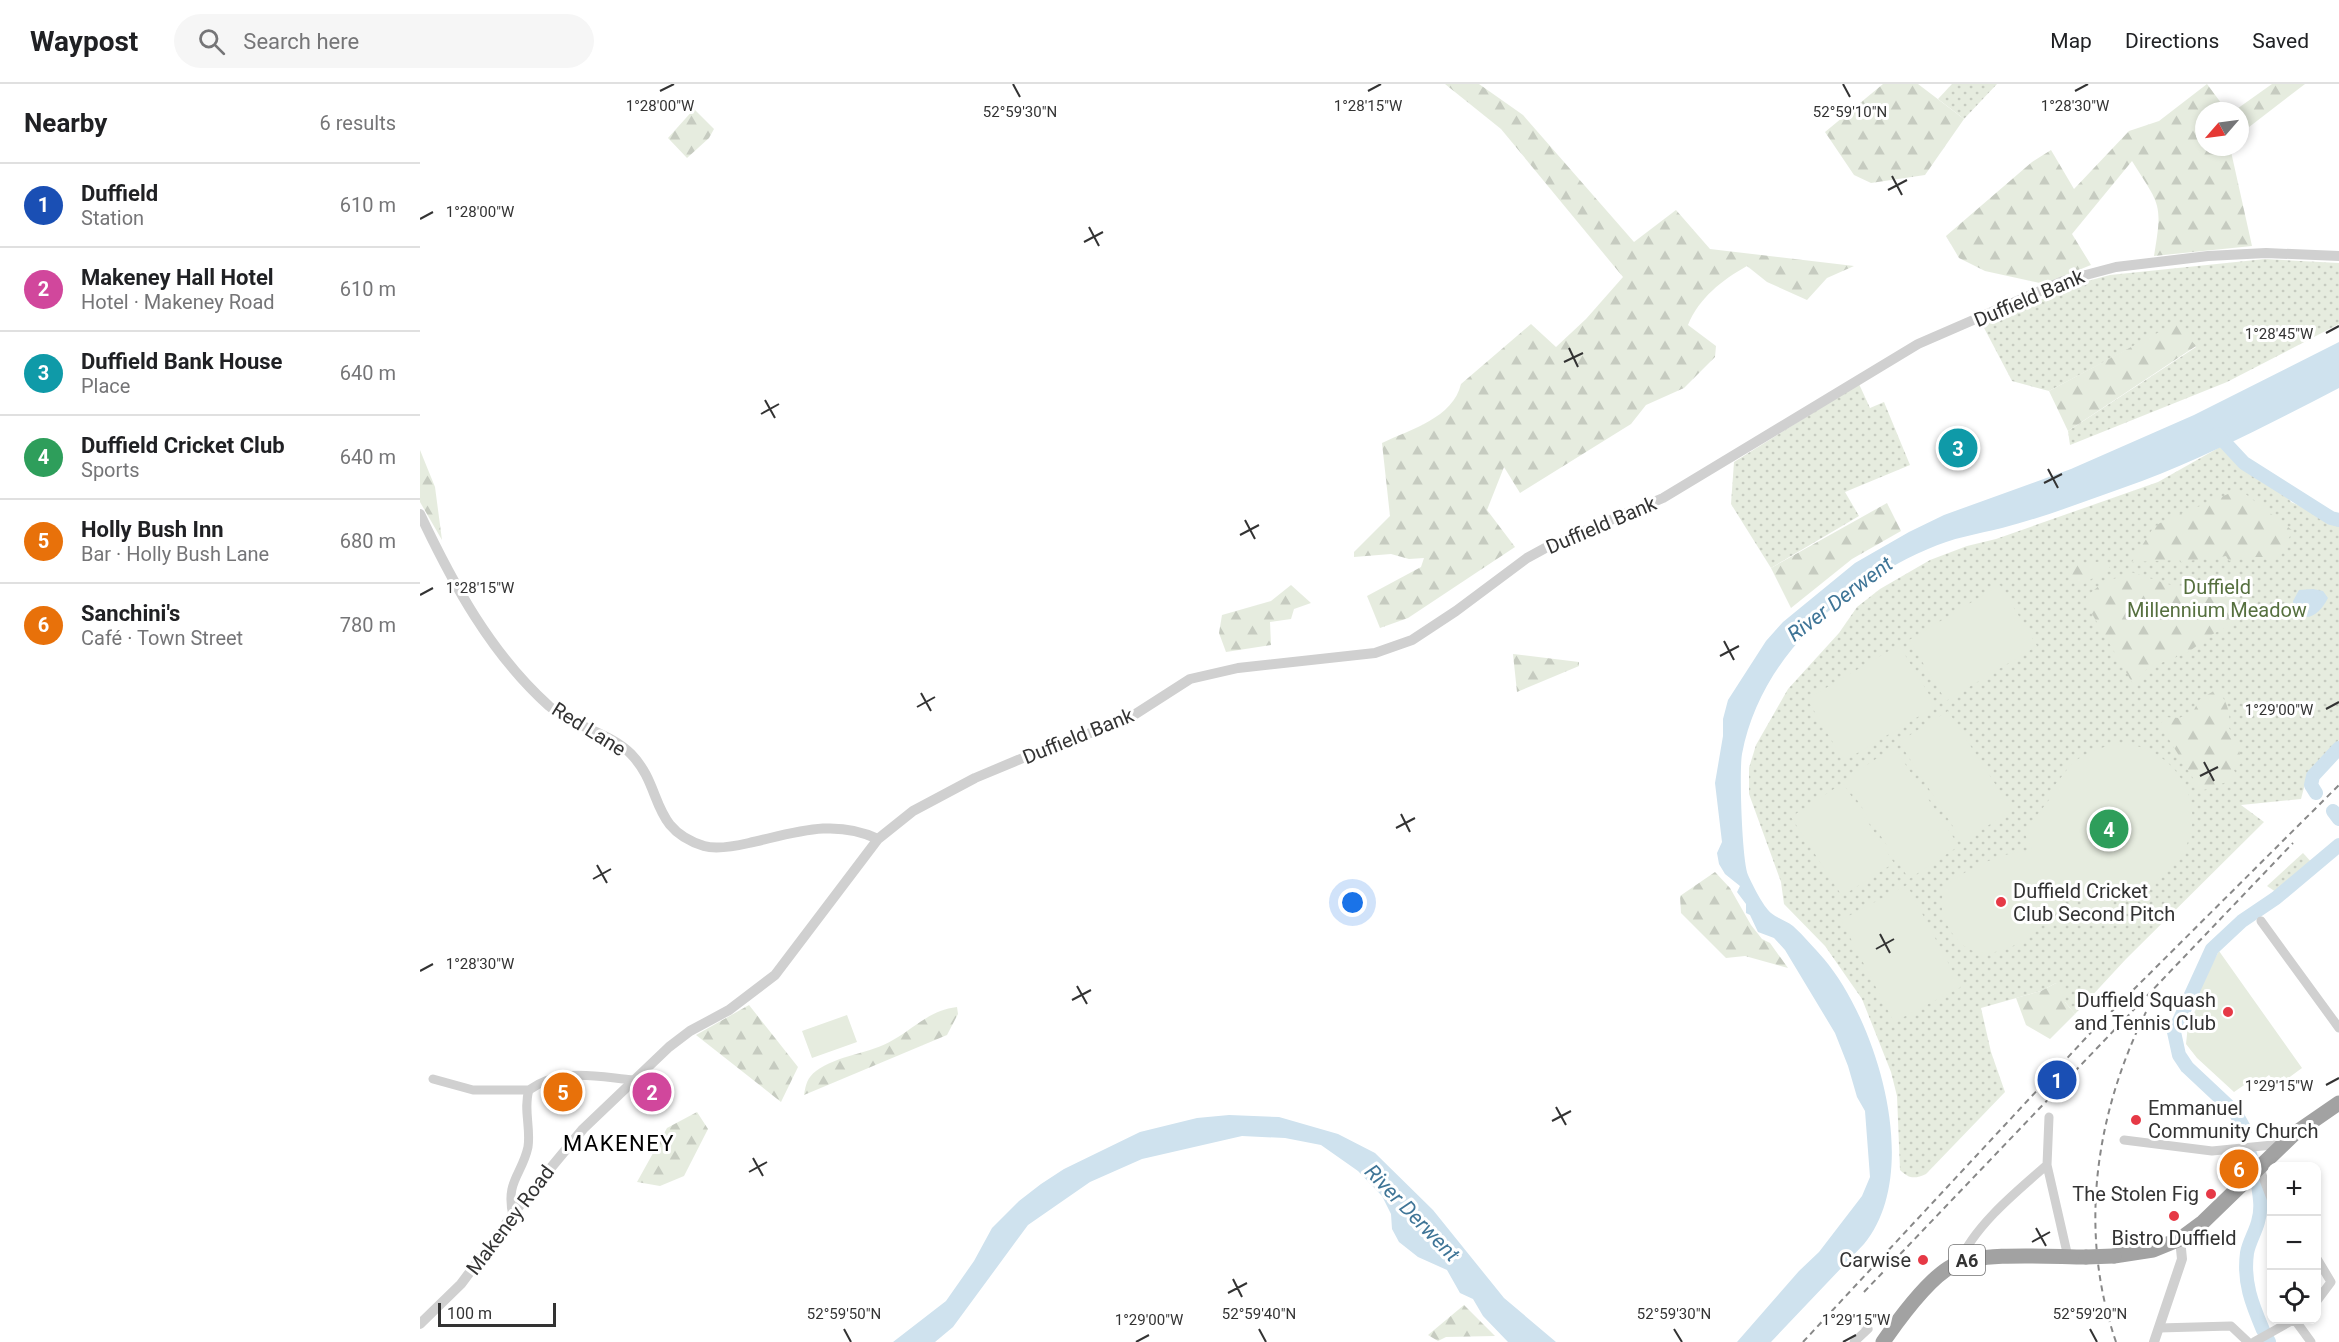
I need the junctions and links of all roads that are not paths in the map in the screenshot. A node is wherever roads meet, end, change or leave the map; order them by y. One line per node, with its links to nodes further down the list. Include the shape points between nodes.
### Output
1 (2339, 256): 3 (street, Duffield Bank, via 2208,256 2116,267 2063,282 1918,344 1664,498 1527,558 1412,640 1375,653 1238,668 1190,678 1123,722 975,778 913,811)
2 (420, 514): 3 (street, Red Lane, via 449,576 481,626 549,705 571,722 615,742 631,754 648,777 666,824 706,847 735,846 821,827 847,829)
3 (878, 839): 7 (street, Makeney Road, via 775,975 729,1010 681,1037)
4 (2261, 921): 5 (street)
5 (2339, 1028)
6 (433, 1079): 8 (street, via 473,1090)
7 (634, 1080): 8 (street, via 579,1074 543,1082); 16 (street, Makeney Road, via 583,1129)
8 (529, 1090): 16 (street, via 528,1148 514,1177 510,1203)
9 (2339, 1103): 12 (highway, A6)
10 (2049, 1117): 13 (street)
11 (2124, 1140): 12 (street, via 2211,1151)
12 (2283, 1144): 14 (highway, A6)
13 (2047, 1165): 18 (street); 19 (street, via 1979,1232)
14 (2258, 1168): 15 (street); 17 (highway, A6)
15 (2267, 1191)
16 (513, 1216): 23 (street, Makeney Road, via 461,1284)
17 (2180, 1239): 18 (highway, A6, bridge, via 2153,1250); 26 (street, via 2182,1259)
18 (2068, 1257): 19 (highway, A6, via 1981,1258)
19 (1959, 1263): 28 (highway, A6, via 1934,1281)
20 (2321, 1265): 21 (street, via 2331,1282)
21 (2321, 1295)
22 (1862, 1322): 27 (street, via 1868,1329)
23 (420, 1324)
24 (2287, 1324): 31 (street)
25 (2297, 1324): 32 (street)
26 (2159, 1328): 29 (street); 30 (street, via 2231,1326)
27 (1854, 1342)
28 (1883, 1342)
29 (2154, 1342)
30 (2248, 1342)
31 (2254, 1342)
32 (2311, 1342)

